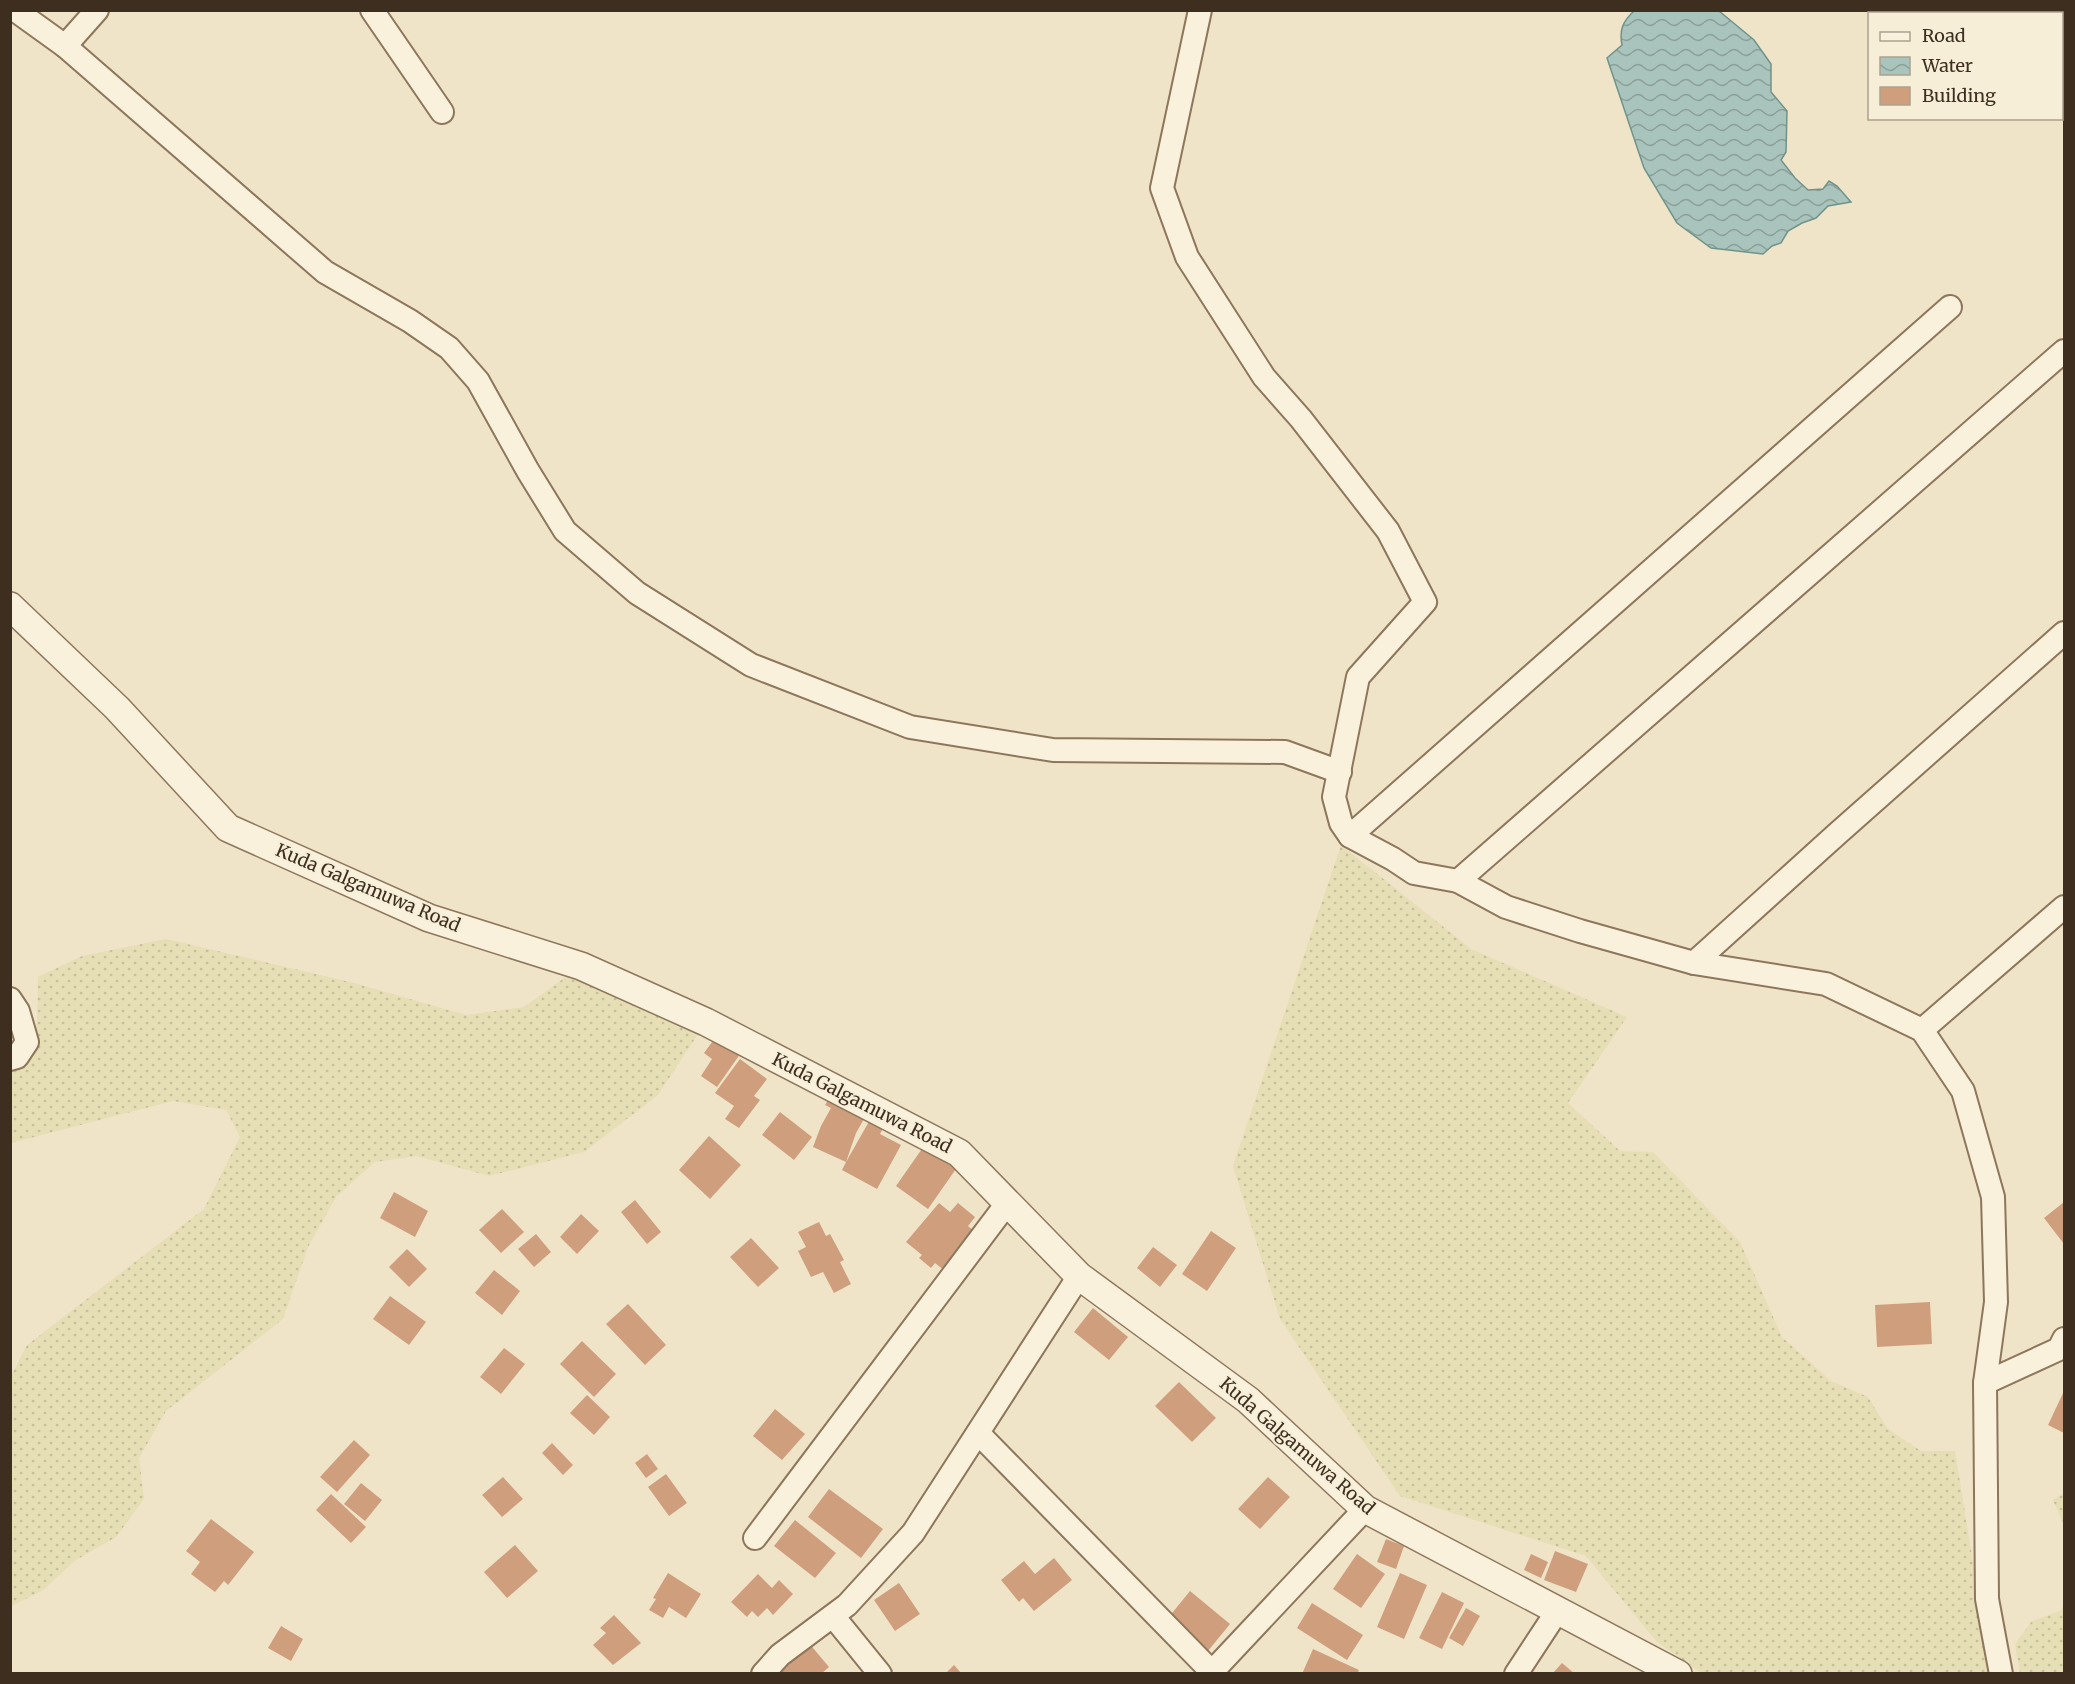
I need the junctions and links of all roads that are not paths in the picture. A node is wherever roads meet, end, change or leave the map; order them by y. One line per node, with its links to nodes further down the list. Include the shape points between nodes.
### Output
1 (15, 10): 5 (street)
2 (97, 10): 5 (street)
3 (372, 10): 6 (street)
4 (1200, 10): 11 (street, via 1161,188 1187,257 1264,377 1388,531 1425,602 1359,676)
5 (65, 46): 11 (street, via 325,272 449,348 478,381 565,531 638,592 751,665 920,729 1053,750 1285,752)
6 (442, 112)
7 (1950, 308): 12 (street)
8 (2064, 351): 13 (street)
9 (10, 606): 19 (street, Kuda Galgamuwa Road, via 117,708 228,828 429,918 581,966 706,1022 959,1153)
10 (2064, 633): 15 (street)
11 (1340, 772): 12 (street, via 1334,797 1341,823)
12 (1350, 836): 13 (street, via 1414,873)
13 (1458, 881): 15 (street, via 1506,907)
14 (2064, 907): 17 (street)
15 (1694, 963): 17 (street, via 1826,984)
16 (10, 999): 18 (street, via 18,1011 27,1042 17,1057)
17 (1922, 1030): 22 (street, via 1963,1091 1993,1197 1996,1302)
18 (10, 1059)
19 (1008, 1202): 20 (street, Kuda Galgamuwa Road); 25 (street)
20 (1079, 1276): 23 (street); 24 (street, Kuda Galgamuwa Road, via 1248,1400)
21 (2063, 1346): 22 (street)
22 (1985, 1383): 33 (street, via 1987,1599)
23 (978, 1433): 27 (street, via 913,1533); 28 (street)
24 (1365, 1509): 26 (street, Kuda Galgamuwa Road); 28 (street)
25 (755, 1538)
26 (1558, 1610): 31 (street); 32 (street, Kuda Galgamuwa Road)
27 (833, 1616): 29 (street, via 780,1655); 30 (street)
28 (1211, 1673)
29 (763, 1674)
30 (880, 1674)
31 (1516, 1674)
32 (1678, 1674)
33 (2001, 1674)

